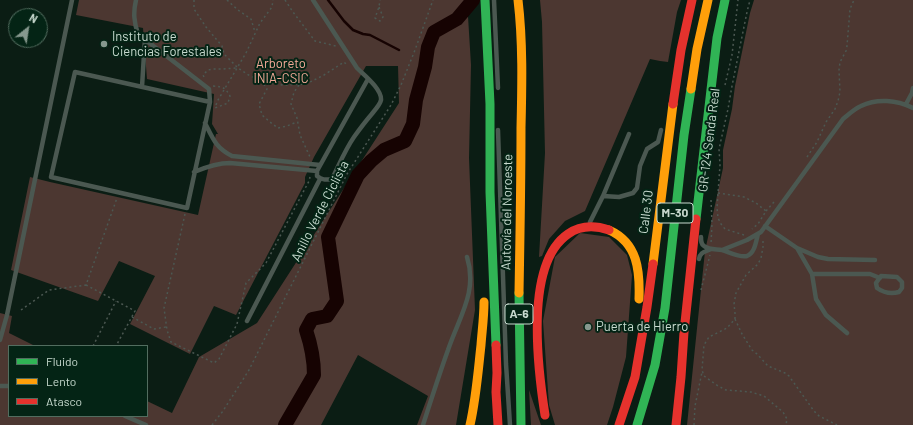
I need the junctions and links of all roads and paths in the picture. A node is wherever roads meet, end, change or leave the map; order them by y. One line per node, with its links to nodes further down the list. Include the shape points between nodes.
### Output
1 (72, 0): 91 (lane)
2 (136, 0): 22 (lane, via 134,22 138,34)
3 (194, 0): 24 (path, via 194,9 222,46 224,54)
4 (227, 0): 21 (path, via 251,19)
5 (273, 0): 21 (path, via 272,7)
6 (285, 0): 23 (path, via 316,41)
7 (313, 0): 23 (lane)
8 (380, 0): 19 (path)
9 (434, 0): 98 (path, Anillo Verde Ciclista, via 401,85 347,174 249,370)
10 (485, 0): 26 (highway, Autovía del Noroeste / A-6)
11 (494, 0): 26 (lane)
12 (518, 0): 54 (highway, Autovía del Noroeste / A-6, via 522,70)
13 (692, 0): 39 (highway, Calle 30 / M-30)
14 (708, 0): 106 (highway, M-30, via 697,48 685,127 658,350)
15 (725, 0): 53 (highway, via 717,38)
16 (738, 0): 35 (path, GR-124 Senda Real, via 732,55)
17 (750, 0): 57 (path, via 720,149)
18 (854, 0): 47 (path, via 850,9 848,46 840,62 838,101 817,142)
19 (379, 7): 19 (path, via 375,18 380,21 383,17)
20 (477, 11): 26 (highway, Autovía del Noroeste / A-6)
21 (256, 33): 24 (path)
22 (145, 38): 32 (lane); 37 (lane, via 209,89)
23 (345, 50): 27 (lane)
24 (238, 68): 28 (path); 29 (path, via 208,70 203,75); 33 (path)
25 (349, 68): 30 (path, via 344,62 306,84)
26 (486, 68): 34 (lane); 102 (highway, Autovía del Noroeste / A-6, via 484,118 490,158)
27 (368, 79): 49 (lane); 55 (lane, via 380,94 381,100 353,138 332,179)
28 (261, 80): 30 (path, via 283,85); 43 (path, via 267,89 259,104 262,115 278,128)
29 (205, 81)
30 (299, 84): 43 (path, via 291,104)
31 (212, 86): 33 (path)
32 (142, 87): 37 (lane); 56 (lane, via 75,72 51,177)
33 (225, 89): 33 (path, via 218,100 215,108 228,103 230,96)
34 (498, 90)
35 (723, 90)
36 (913, 91): 38 (lane)
37 (210, 102): 44 (lane)
38 (906, 104): 40 (lane); 66 (lane, via 882,100 872,102 860,106 843,119)
39 (673, 105): 41 (lane); 95 (highway, Calle 30 / M-30, via 648,300)
40 (913, 108)
41 (666, 117)
42 (498, 121): 103 (lane)
43 (297, 122): 48 (path)
44 (205, 123): 48 (lane, via 214,142 232,156); 52 (lane)
45 (662, 123): 59 (lane, via 658,142 647,149 640,166 637,188 632,193 619,197)
46 (629, 134): 59 (lane)
47 (805, 159)
48 (313, 165): 49 (lane)
49 (320, 165): 51 (lane)
50 (530, 166): 54 (highway)
51 (314, 171): 52 (lane, via 220,163); 55 (lane); 88 (path, via 266,263 246,283 237,324 219,358 214,363 171,342)
52 (194, 172): 63 (lane)
53 (700, 176): 62 (lane); 84 (highway)
54 (521, 178): 61 (highway, Autovía del Noroeste / A-6)
55 (320, 179): 87 (lane)
56 (120, 193): 63 (lane); 80 (path)
57 (718, 193): 64 (path, via 744,197); 69 (path, via 717,208 721,224 725,229 742,234)
58 (710, 195): 72 (path, GR-124 Senda Real)
59 (603, 196): 65 (lane)
60 (775, 201): 64 (path)
61 (521, 204): 65 (highway, via 528,252 530,359 536,392 546,418 537,342 542,277 549,257 565,235); 104 (highway, Autovía del Noroeste / A-6)
62 (702, 204)
63 (187, 208): 88 (path, via 164,308)
64 (766, 211): 69 (path)
65 (589, 226): 95 (highway, via 606,229 622,239 637,265 640,282)
66 (765, 226): 68 (lane); 71 (lane)
67 (701, 233): 72 (lane, via 702,244)
68 (760, 233): 69 (lane); 70 (lane); 86 (path, via 763,241 761,258 746,275 736,292)
69 (746, 238): 70 (lane); 73 (lane)
70 (754, 248): 73 (lane, via 747,256)
71 (797, 248): 75 (lane, via 828,259); 77 (lane)
72 (711, 249): 73 (lane); 76 (lane, via 700,254); 81 (path, GR-124 Senda Real)
73 (722, 250)
74 (467, 257): 99 (lane, via 470,267 468,299 449,346)
75 (875, 260)
76 (699, 262)
77 (812, 274): 78 (lane, via 870,274); 90 (lane, via 816,299 826,315)
78 (880, 278): 78 (lane, via 876,282 880,290 894,294 902,288 902,282 897,278)
79 (695, 282): 84 (lane)
80 (86, 285): 82 (path); 83 (path, via 49,290)
81 (701, 292)
82 (116, 301): 85 (path, via 134,311); 92 (path)
83 (21, 310)
84 (686, 311): 89 (highway)
85 (132, 317): 88 (path, via 154,328); 93 (path)
86 (735, 319): 94 (path, via 727,328 708,337 704,344); 111 (path, via 752,350 768,366 789,376 819,416)
87 (247, 321)
88 (166, 327)
89 (684, 332): 107 (highway); 108 (highway)
90 (847, 333)
91 (0, 340)
92 (94, 345)
93 (117, 345)
94 (702, 370): 109 (path); 110 (path, via 704,376 726,390 764,396 783,412 787,418)
95 (635, 378): 105 (highway, Calle 30 / M-30)
96 (127, 417): 97 (lane)
97 (146, 425)
98 (212, 425)
99 (423, 425)
100 (464, 425): 101 (highway, via 478,353 482,293 480,364)
101 (470, 425)
102 (498, 425)
103 (510, 425)
104 (521, 425)
105 (619, 425)
106 (637, 425)
107 (668, 425)
108 (676, 425)
109 (694, 425)
110 (786, 425)
111 (837, 425)

